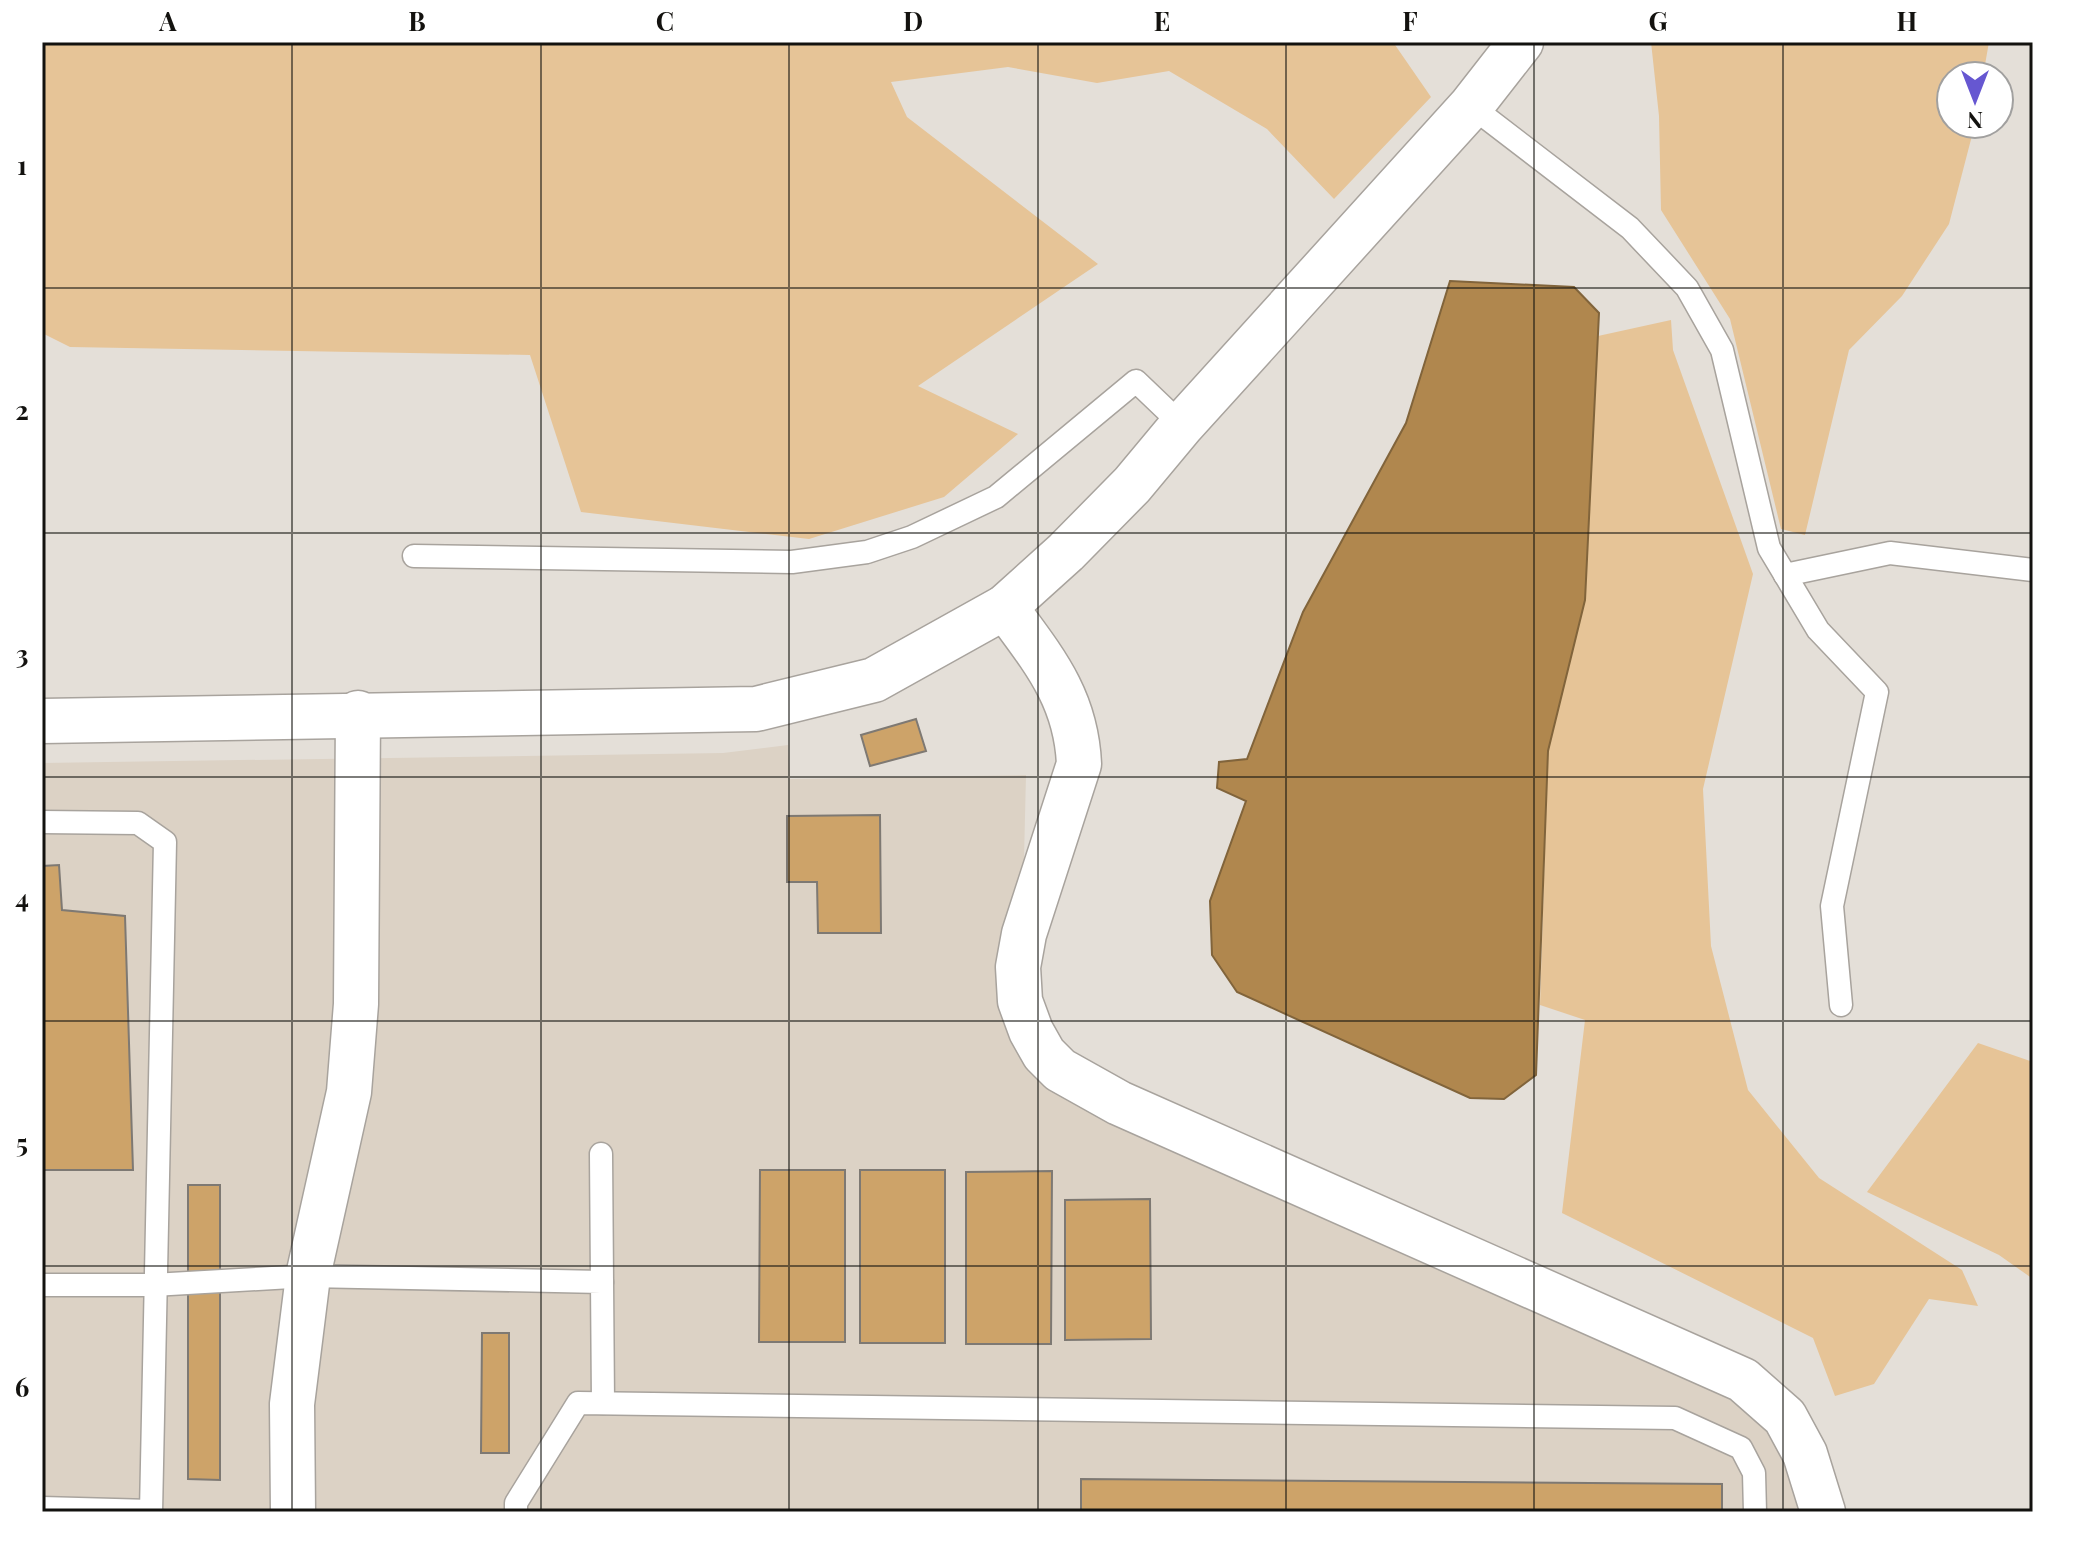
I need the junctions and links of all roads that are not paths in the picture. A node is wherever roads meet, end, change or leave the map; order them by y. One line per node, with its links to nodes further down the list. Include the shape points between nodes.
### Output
1 (1521, 42): 2 (street)
2 (1471, 106): 3 (street); 6 (lane, via 1630,228 1687,288 1722,350 1769,548)
3 (1182, 425): 4 (lane, via 1136,381 996,497 867,552 792,562); 7 (street, via 1132,485)
4 (414, 556)
5 (2033, 570): 6 (lane, via 1890,553)
6 (1785, 575): 11 (lane, via 1818,630 1877,692 1832,906)
7 (1005, 607): 8 (street, via 874,680 756,709); 23 (street, via 1056,679 1078,738 1079,764 1018,967 1020,1001 1044,1054 1060,1070 1119,1103 1743,1380 1785,1417 1805,1454)
8 (358, 713): 9 (street); 13 (street, via 356,1004 349,1092)
9 (42, 721)
10 (42, 822): 16 (lane, via 138,823 165,842)
11 (1841, 1005)
12 (601, 1154): 14 (lane)
13 (308, 1276): 14 (lane); 16 (lane); 20 (street, via 292,1404)
14 (602, 1282): 17 (lane)
15 (42, 1285): 16 (lane)
16 (153, 1285): 19 (lane)
17 (603, 1403): 21 (lane, via 578,1403 516,1503); 22 (lane, via 1675,1418 1741,1448 1754,1473)
18 (42, 1508): 19 (lane)
19 (151, 1511)
20 (293, 1512)
21 (516, 1512)
22 (1755, 1512)
23 (1823, 1512)

